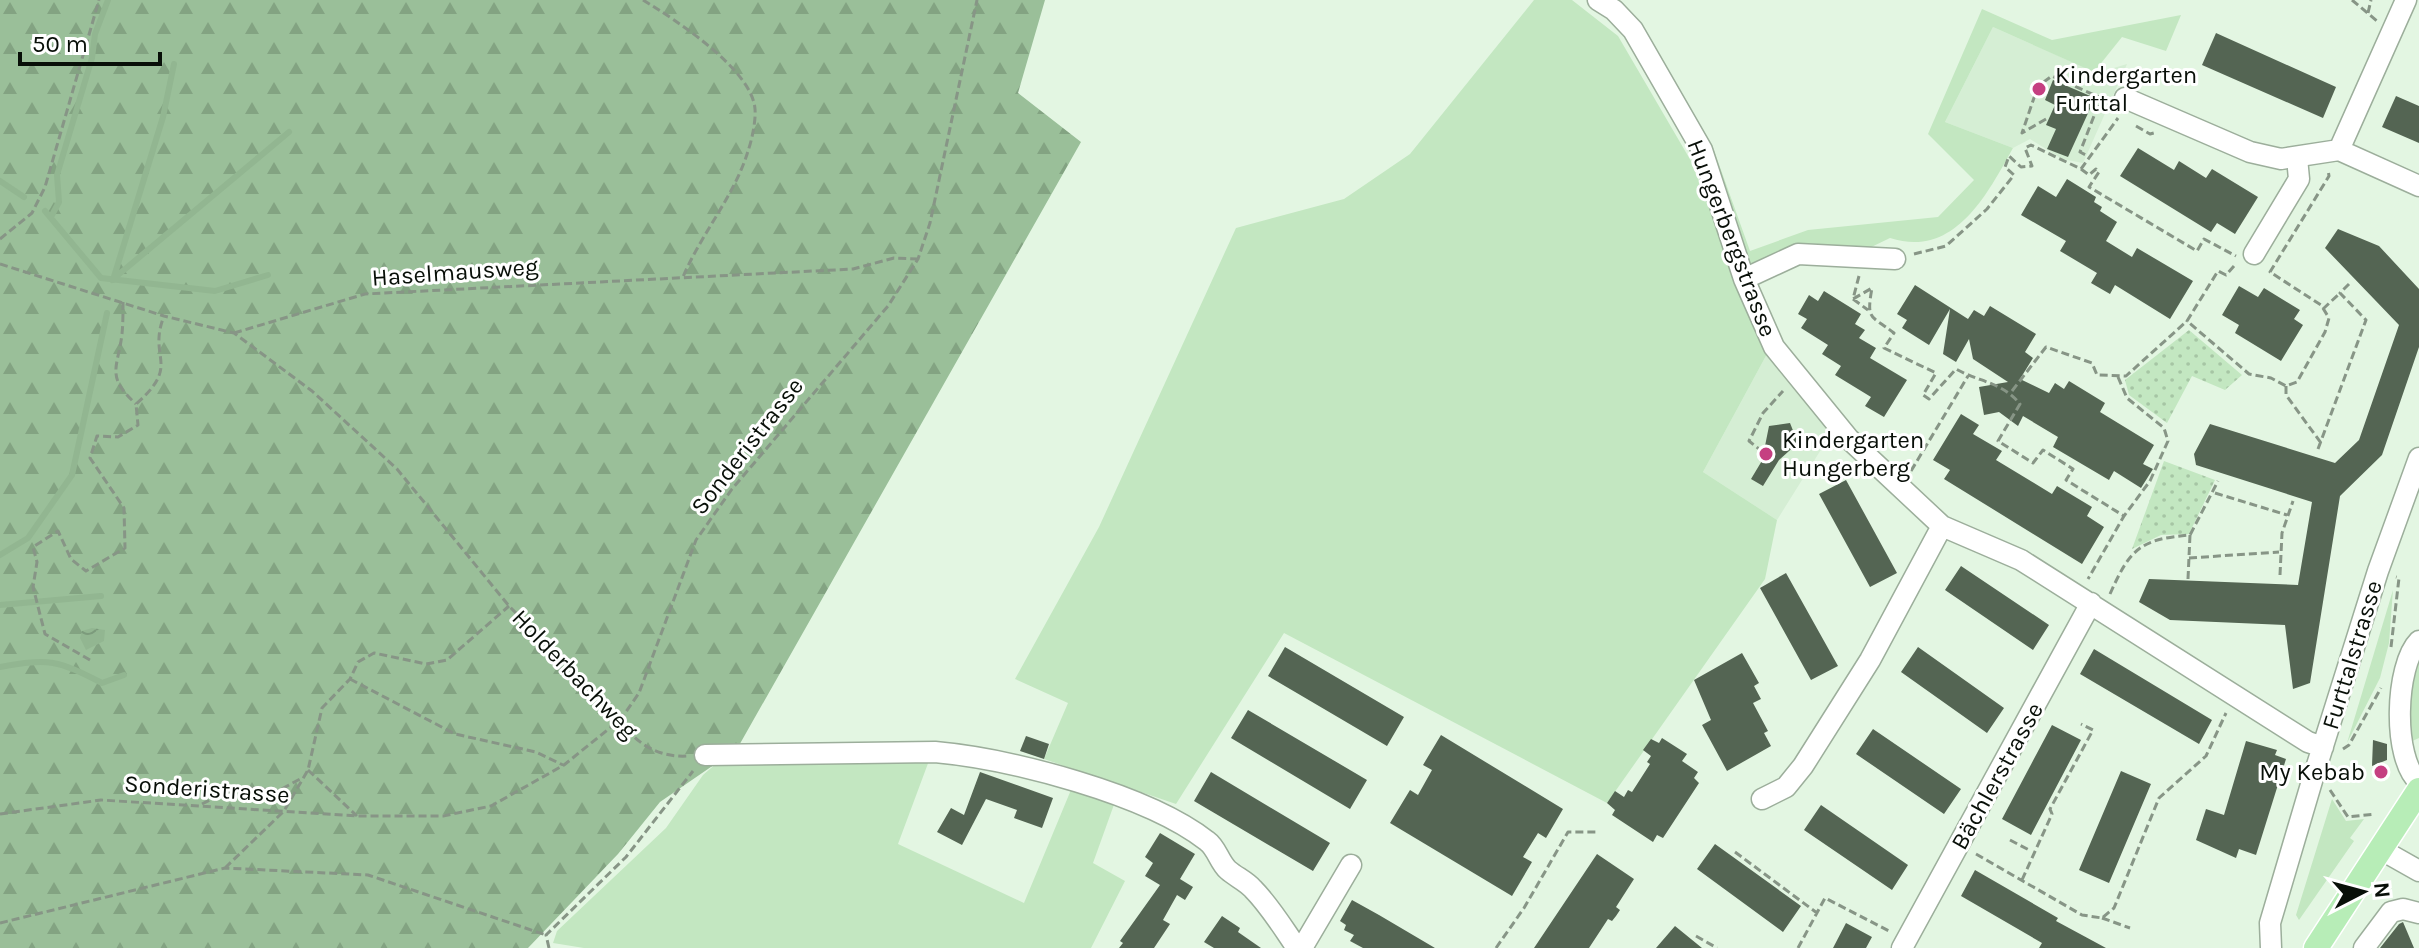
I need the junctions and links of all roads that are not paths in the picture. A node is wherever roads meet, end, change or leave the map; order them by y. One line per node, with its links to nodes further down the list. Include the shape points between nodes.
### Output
1 (1598, 0): 9 (street, Hungerbergstrasse, via 1633,30 1702,150)
2 (2406, 0): 4 (street)
3 (2125, 98): 5 (street, via 2250,152)
4 (2339, 150): 5 (street); 6 (street)
5 (2297, 158): 8 (street, via 2299,179)
6 (2419, 186)
7 (1895, 259): 9 (street, via 1798,254)
8 (2248, 262)
9 (1744, 279): 11 (street, Hungerbergstrasse, via 1774,347 1800,380 1849,439)
10 (2419, 458): 14 (street, Furttalstrasse, via 2378,571)
11 (1942, 526): 12 (street, Hungerbergstrasse); 18 (street, via 1870,660 1803,766 1786,787)
12 (2094, 597): 14 (street, Hungerbergstrasse, via 2308,742); 24 (street, Bächlerstrasse)
13 (2419, 641): 16 (street, via 2406,659 2401,685 2404,757)
14 (2330, 750): 25 (street, Furttalstrasse, via 2270,923)
15 (705, 755): 23 (street, via 961,754 1104,789 1150,807 1210,843 1226,869 1251,886)
16 (2419, 782)
17 (2419, 790): 19 (main road)
18 (1762, 799)
19 (2380, 849): 21 (street); 26 (main road)
20 (1351, 865): 23 (street)
21 (2419, 871)
22 (2419, 913): 27 (street, via 2391,912)
23 (1299, 948)
24 (1902, 948)
25 (2271, 948)
26 (2316, 948)
27 (2364, 948)

